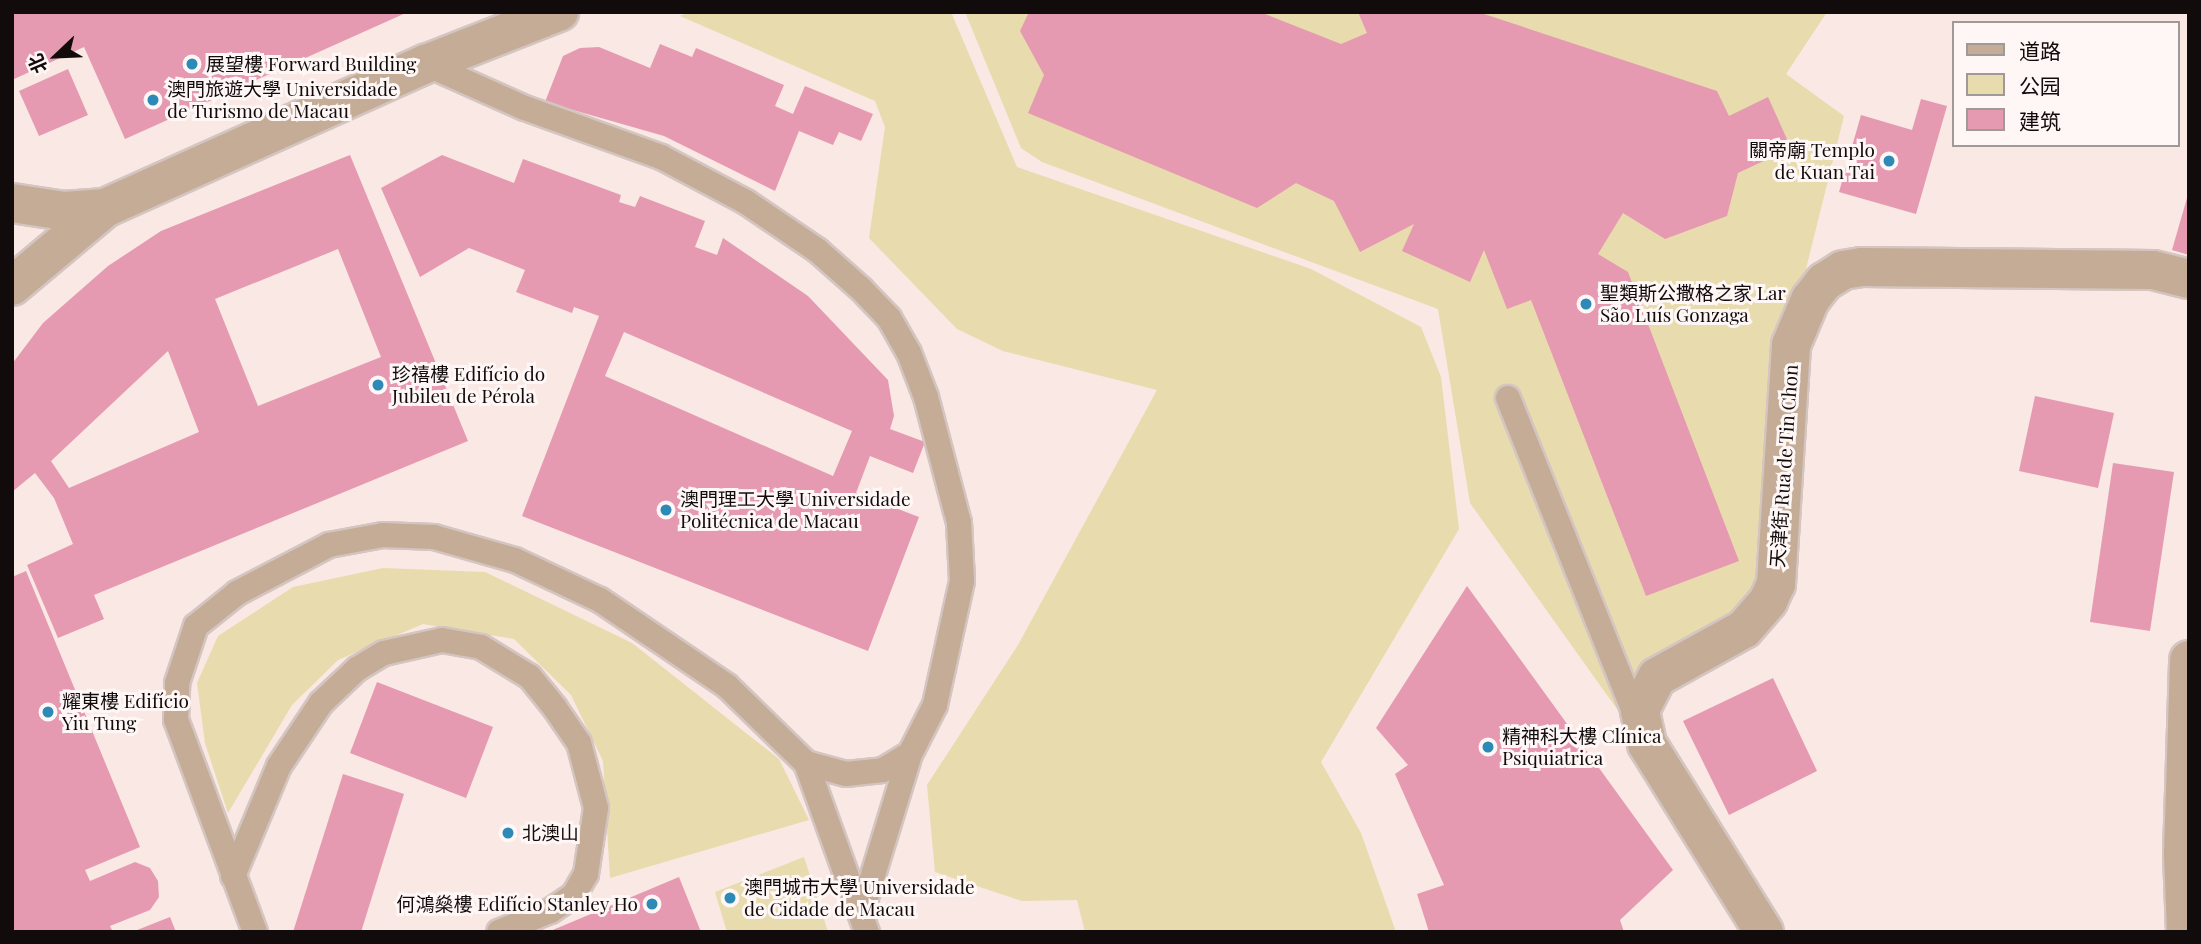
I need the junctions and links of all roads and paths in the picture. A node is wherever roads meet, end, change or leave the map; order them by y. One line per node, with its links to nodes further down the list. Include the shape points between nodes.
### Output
1 (559, 12): 2 (street)
2 (426, 64): 4 (street); 12 (lane, via 525,108 661,157 746,202 817,250 889,318 926,397 959,523 962,581 935,705)
3 (12, 203): 4 (street, via 64,211)
4 (105, 208): 6 (street)
5 (2171, 275): 10 (street, 天津街 Rua de Tin Chon, via 1899,265 1843,270 1824,282 1798,320 1791,345 1776,584 1744,629)
6 (12, 286)
7 (1508, 398): 8 (lane)
8 (1611, 655): 10 (lane, via 1645,670); 11 (lane)
9 (2189, 660): 19 (street, via 2183,854)
10 (1671, 668): 11 (street, 天津街 Rua de Tin Chon, via 1646,692)
11 (1641, 727): 18 (street)
12 (911, 754): 13 (lane, via 883,770 846,774); 15 (lane)
13 (806, 763): 14 (lane, via 727,686 680,652 600,600 515,560 434,537 383,536 329,545 237,593 196,626 177,683 176,720); 15 (lane)
14 (233, 876): 16 (lane); 17 (lane, via 279,766 321,703 356,668 384,653 442,640 481,647 530,677 555,708 579,743 596,808 586,874 573,895 550,911)
15 (864, 923)
16 (255, 932)
17 (499, 932)
18 (1765, 932)
19 (2186, 932)

